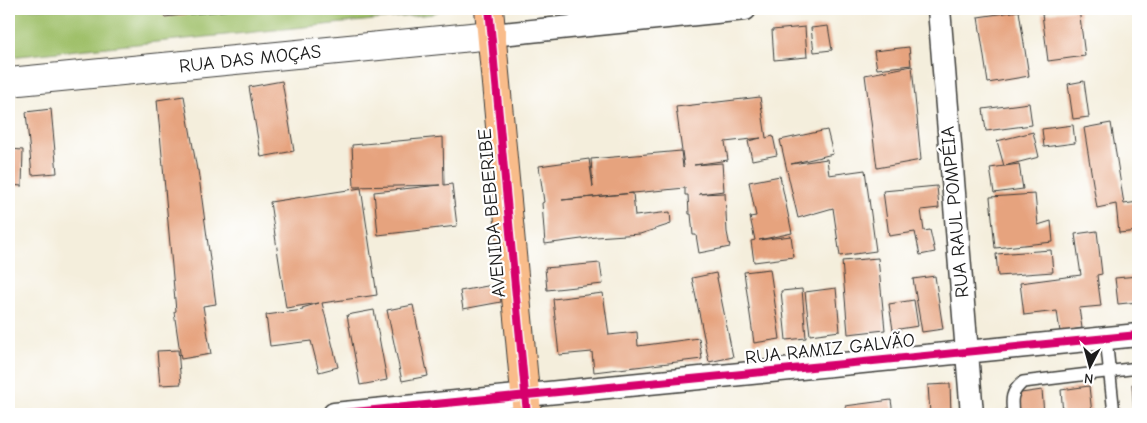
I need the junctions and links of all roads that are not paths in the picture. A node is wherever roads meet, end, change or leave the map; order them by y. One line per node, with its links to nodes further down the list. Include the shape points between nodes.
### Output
1 (744, 9): 3 (street)
2 (939, 9): 7 (street, RUA RAUL POMPÉIA)
3 (491, 22): 4 (street, RUA DAS MOÇAS); 10 (main road, AVENIDA BEBERIBE)
4 (9, 82)
5 (1138, 335): 6 (street, RUA RAMIZ GALVÃO)
6 (1106, 338): 7 (street, RUA RAMIZ GALVÃO); 9 (lane)
7 (966, 352): 10 (street, RUA RAMIZ GALVÃO); 12 (street, RUA RAUL POMPÉIA)
8 (1138, 368): 9 (lane)
9 (1110, 372): 13 (lane, via 1023,382 1015,388 1011,398); 14 (lane)
10 (526, 404): 11 (street, RUA RAMIZ GALVÃO)
11 (334, 414)
12 (972, 414)
13 (1013, 414)
14 (1114, 414)

